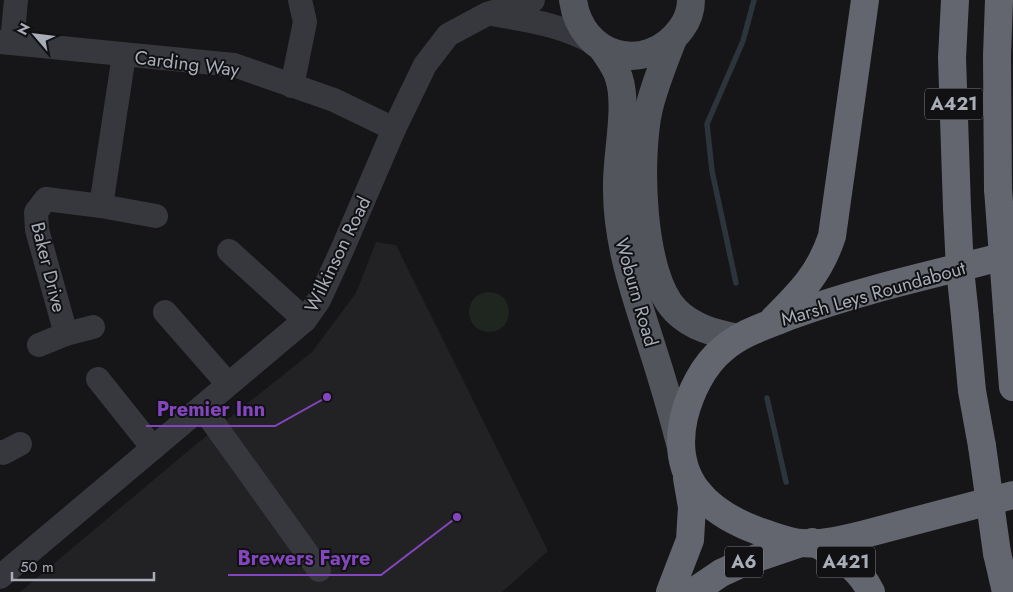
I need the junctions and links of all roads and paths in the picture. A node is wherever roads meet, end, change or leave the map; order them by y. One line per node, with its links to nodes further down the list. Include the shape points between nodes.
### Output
1 (16, 0): 11 (street)
2 (300, 0): 14 (street, via 305,22)
3 (533, 0): 9 (street, Wilkinson Road)
4 (573, 0): 12 (main road, Woburn Road, via 575,14 583,30)
5 (691, 0): 10 (main road, via 685,24)
6 (865, 0): 22 (highway, via 832,236 821,264 810,280)
7 (955, 0): 40 (highway, A421, bridge, via 952,58 960,269 972,391)
8 (999, 0): 29 (highway, A421, bridge, via 998,189)
9 (488, 14): 12 (street, via 555,26); 15 (street, Wilkinson Road, via 448,35 425,65)
10 (673, 39): 12 (main road, via 658,50 639,56 620,55); 25 (main road, Woburn Road, via 649,109 644,148 646,224 654,265 662,291 686,320 713,332)
11 (6, 43): 13 (street, Carding Way)
12 (599, 46): 32 (main road, Woburn Road, via 620,78 622,114 617,186 624,257)
13 (124, 54): 14 (street, Carding Way, via 234,65); 16 (street)
14 (292, 86): 15 (street, Carding Way, via 334,100)
15 (394, 129): 21 (street, Wilkinson Road, via 319,300)
16 (101, 206): 17 (street, Baker Drive); 24 (street, Baker Drive, via 46,199 36,212 37,230)
17 (156, 216)
18 (229, 251): 21 (street)
19 (1013, 254): 22 (highway, Marsh Leys Roundabout, via 818,306)
20 (165, 312): 28 (street)
21 (305, 320): 28 (street, Wilkinson Road)
22 (768, 325): 25 (highway, Marsh Leys Roundabout)
23 (93, 327): 24 (street, Baker Drive)
24 (66, 334): 26 (street, Baker Drive)
25 (738, 338): 32 (highway, Marsh Leys Roundabout, via 712,360 693,390 682,425)
26 (39, 345)
27 (98, 379): 31 (street)
28 (228, 384): 30 (street, Wilkinson Road)
29 (1013, 387)
30 (202, 407): 31 (street, Wilkinson Road); 35 (street)
31 (153, 448): 36 (street, Wilkinson Road)
32 (683, 456): 34 (highway, Marsh Leys Roundabout, via 695,488 705,501 728,519 772,536); 37 (highway, via 692,526 686,554)
33 (1013, 495): 34 (highway, Marsh Leys Roundabout, via 865,534)
34 (806, 543): 38 (highway, A6, via 745,562); 39 (highway, A421, via 828,549 851,565)
35 (319, 570)
36 (0, 577)
37 (670, 592)
38 (693, 592)
39 (870, 592)
40 (1006, 592)

